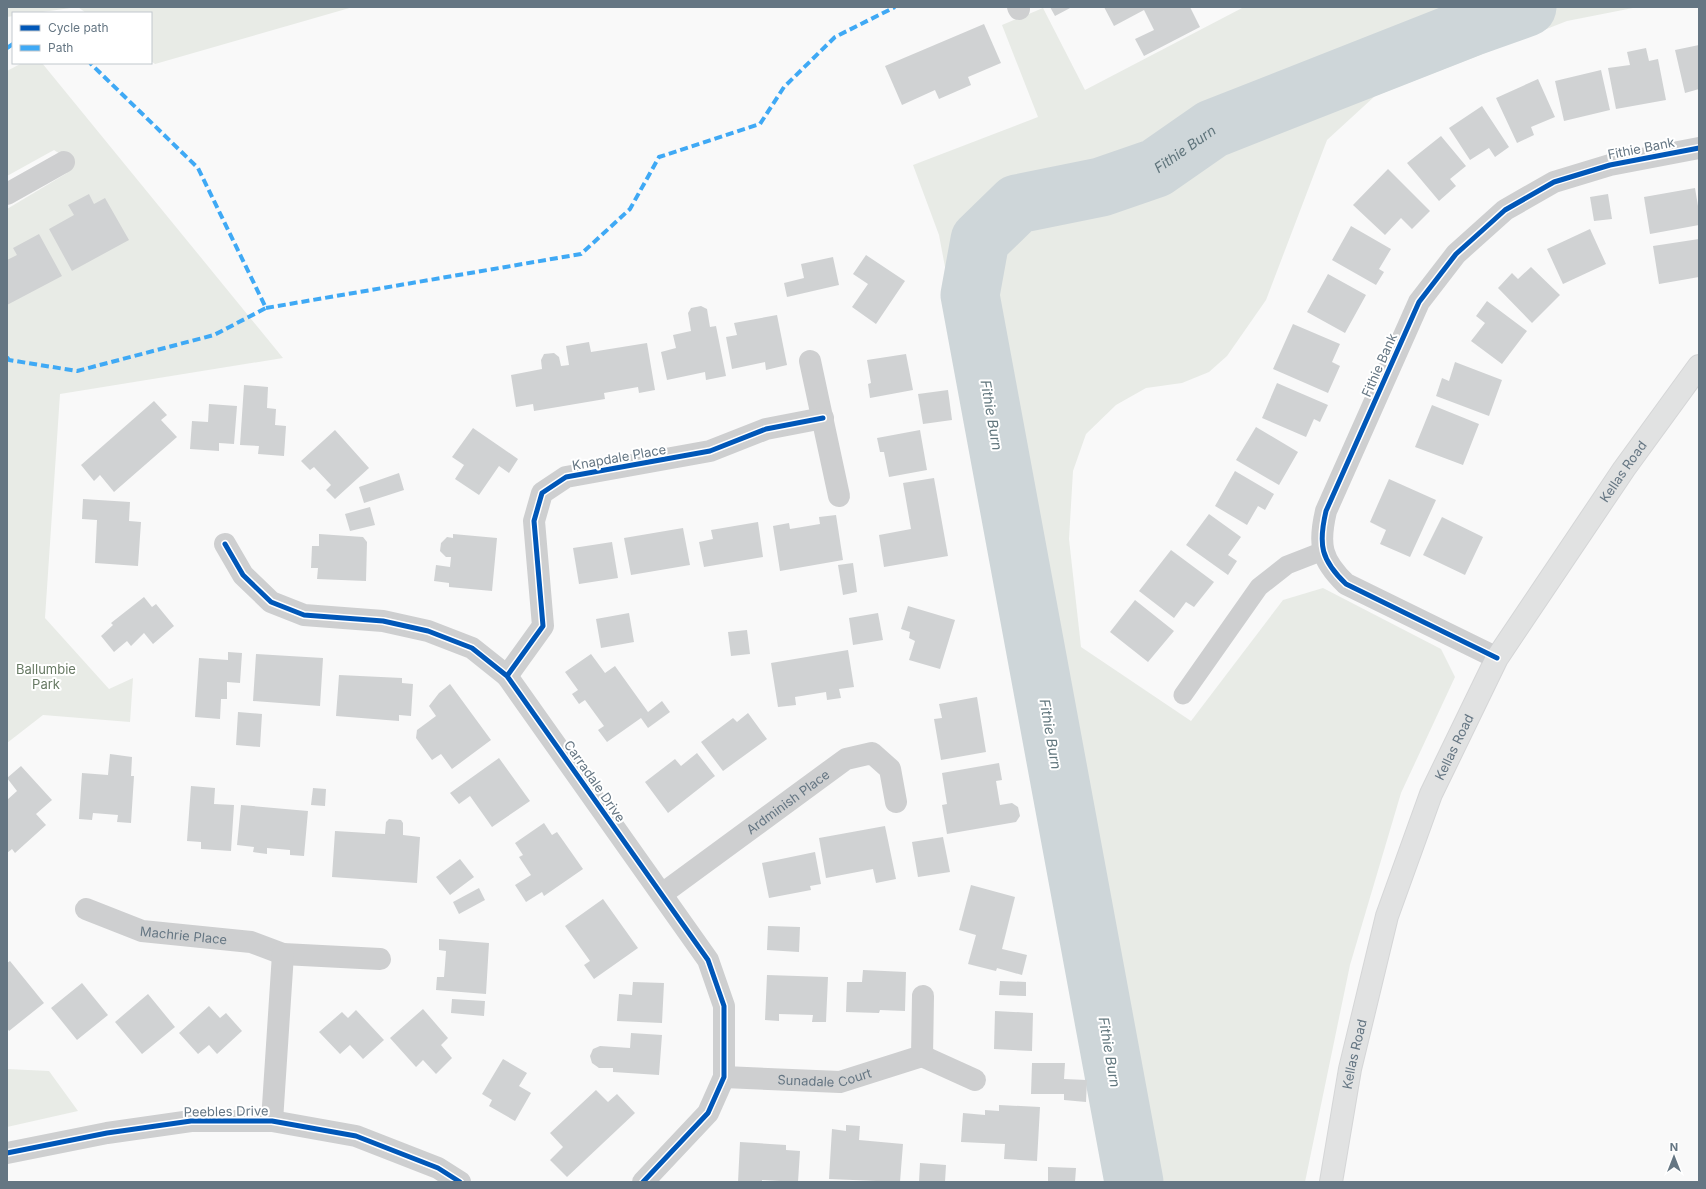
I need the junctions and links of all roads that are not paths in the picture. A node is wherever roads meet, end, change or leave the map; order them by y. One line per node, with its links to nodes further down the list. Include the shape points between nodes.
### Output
1 (1699, 148): 9 (street, Fithie Bank, via 1610,165 1554,182 1506,210 1456,254 1419,302 1326,511 1321,530)
2 (64, 162): 3 (street)
3 (7, 194)
4 (810, 361): 6 (street)
5 (1699, 366): 10 (main road, Kellas Road, via 1624,469)
6 (822, 418): 7 (street); 11 (street, Knapdale Place, via 766,429 710,451 566,478 542,493 534,521 543,626)
7 (839, 496)
8 (225, 544): 11 (street, Carradale Drive, via 243,575 271,602 304,615 383,621 428,631 472,648)
9 (1323, 551): 10 (street, Fithie Bank, via 1331,569 1346,584); 12 (lane, via 1287,565 1259,588)
10 (1497, 658): 26 (main road, Kellas Road, via 1431,794 1387,916 1350,1069)
11 (507, 676): 14 (street, Carradale Drive)
12 (1183, 695)
13 (896, 802): 14 (street, Ardminish Place, via 890,769 872,753 846,759)
14 (662, 894): 20 (street, Carradale Drive, via 708,960 724,1006)
15 (86, 909): 16 (street, Machrie Place, via 142,931 251,942)
16 (283, 954): 17 (street, Machrie Place); 22 (street)
17 (380, 959)
18 (923, 996): 19 (street)
19 (922, 1056): 20 (street, Sunadale Court, via 840,1082); 21 (street)
20 (724, 1077): 25 (street, Carradale Drive, via 708,1113)
21 (975, 1080)
22 (272, 1121): 23 (street, Peebles Drive, via 190,1121 107,1133); 24 (street, Peebles Drive, via 356,1136 438,1168)
23 (7, 1153)
24 (460, 1182)
25 (643, 1182)
26 (1331, 1182)

